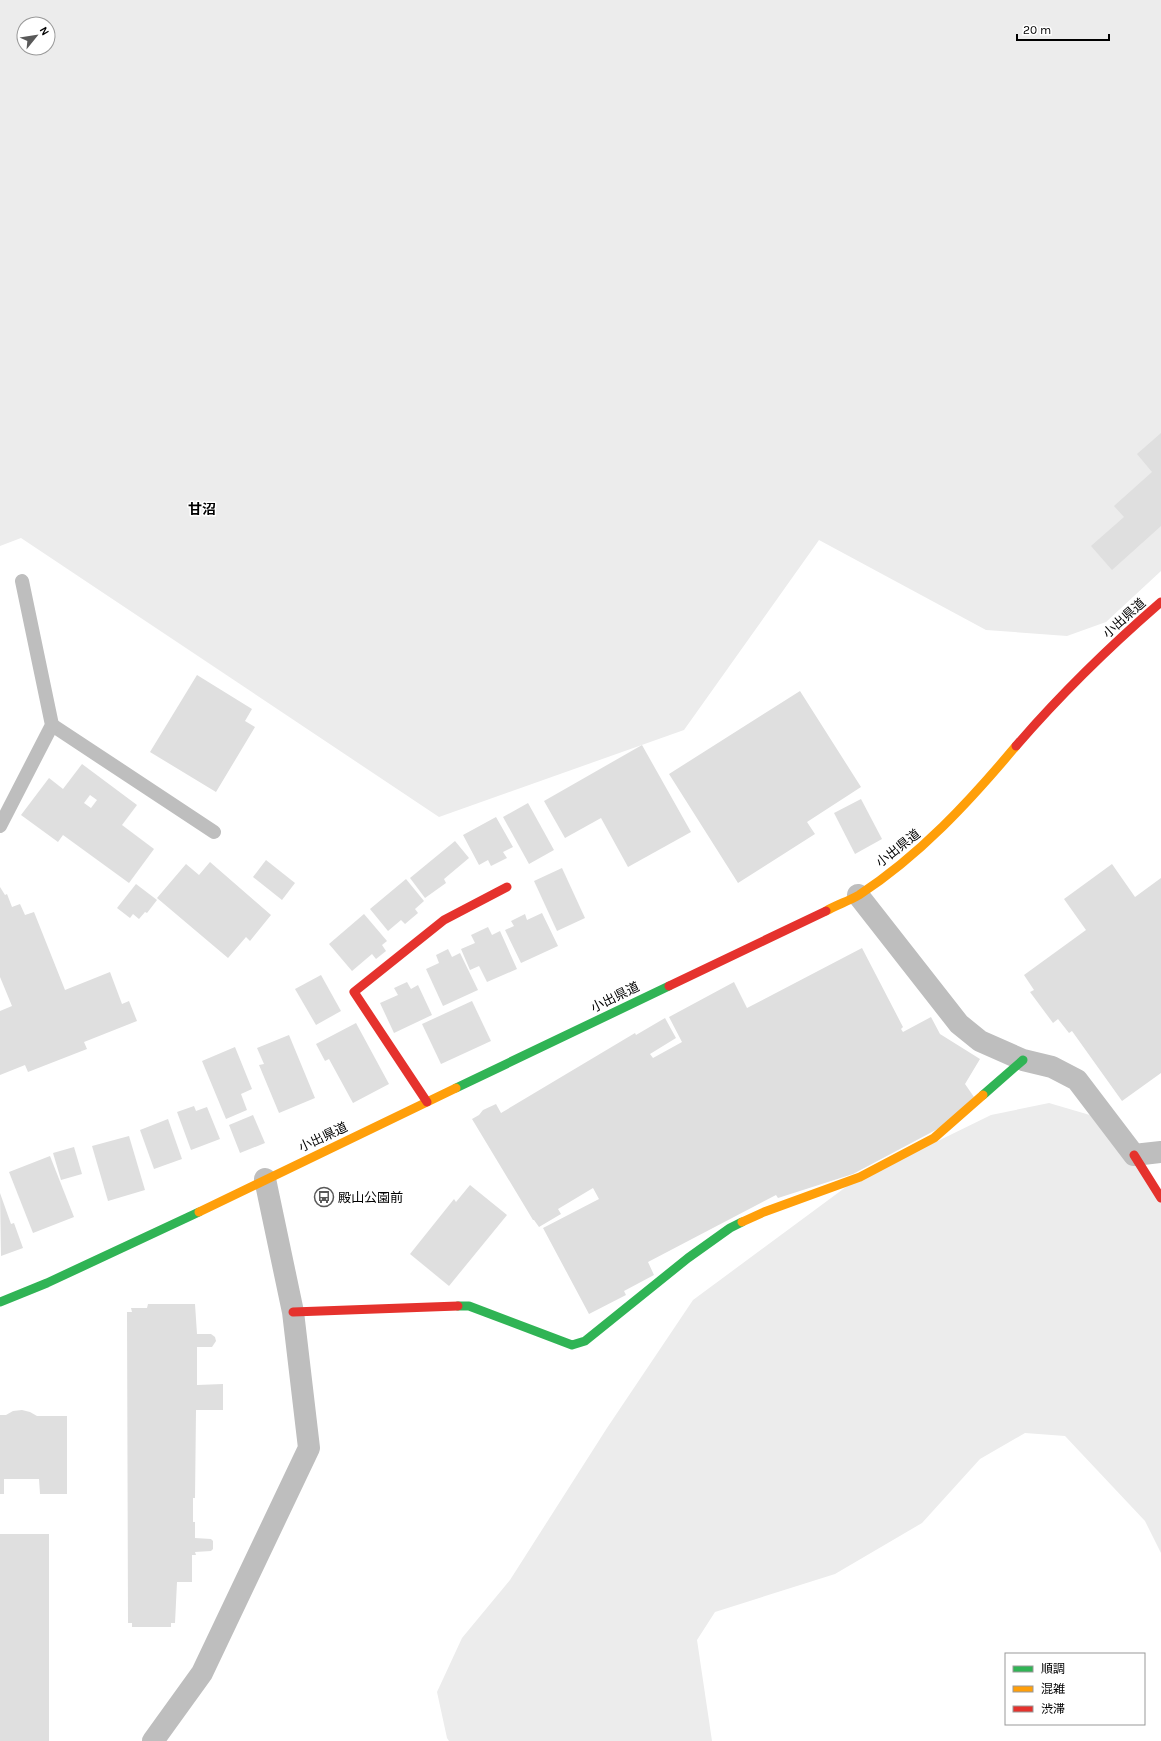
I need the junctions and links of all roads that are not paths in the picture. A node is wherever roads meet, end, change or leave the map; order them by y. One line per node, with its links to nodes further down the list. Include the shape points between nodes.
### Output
1 (22, 581): 3 (lane)
2 (1161, 602): 7 (main road, 小出県道, via 1083,672 936,834)
3 (52, 725): 4 (lane); 5 (lane)
4 (0, 826)
5 (214, 832)
6 (507, 887): 9 (main road, via 444,920 354,992)
7 (858, 895): 8 (street, via 959,1024 980,1041); 9 (main road, 小出県道)
8 (1023, 1060): 11 (street, via 1052,1067 1077,1080); 15 (main road, via 934,1138 860,1177 764,1212 730,1228 688,1258 585,1341 572,1345 469,1306)
9 (427, 1102): 12 (main road, 小出県道)
10 (1161, 1152): 11 (street)
11 (1134, 1155): 13 (main road)
12 (265, 1179): 14 (main road, 小出県道, via 117,1251); 15 (street)
13 (1161, 1198)
14 (0, 1302)
15 (293, 1312): 16 (street, via 309,1448 202,1673)
16 (153, 1741)

